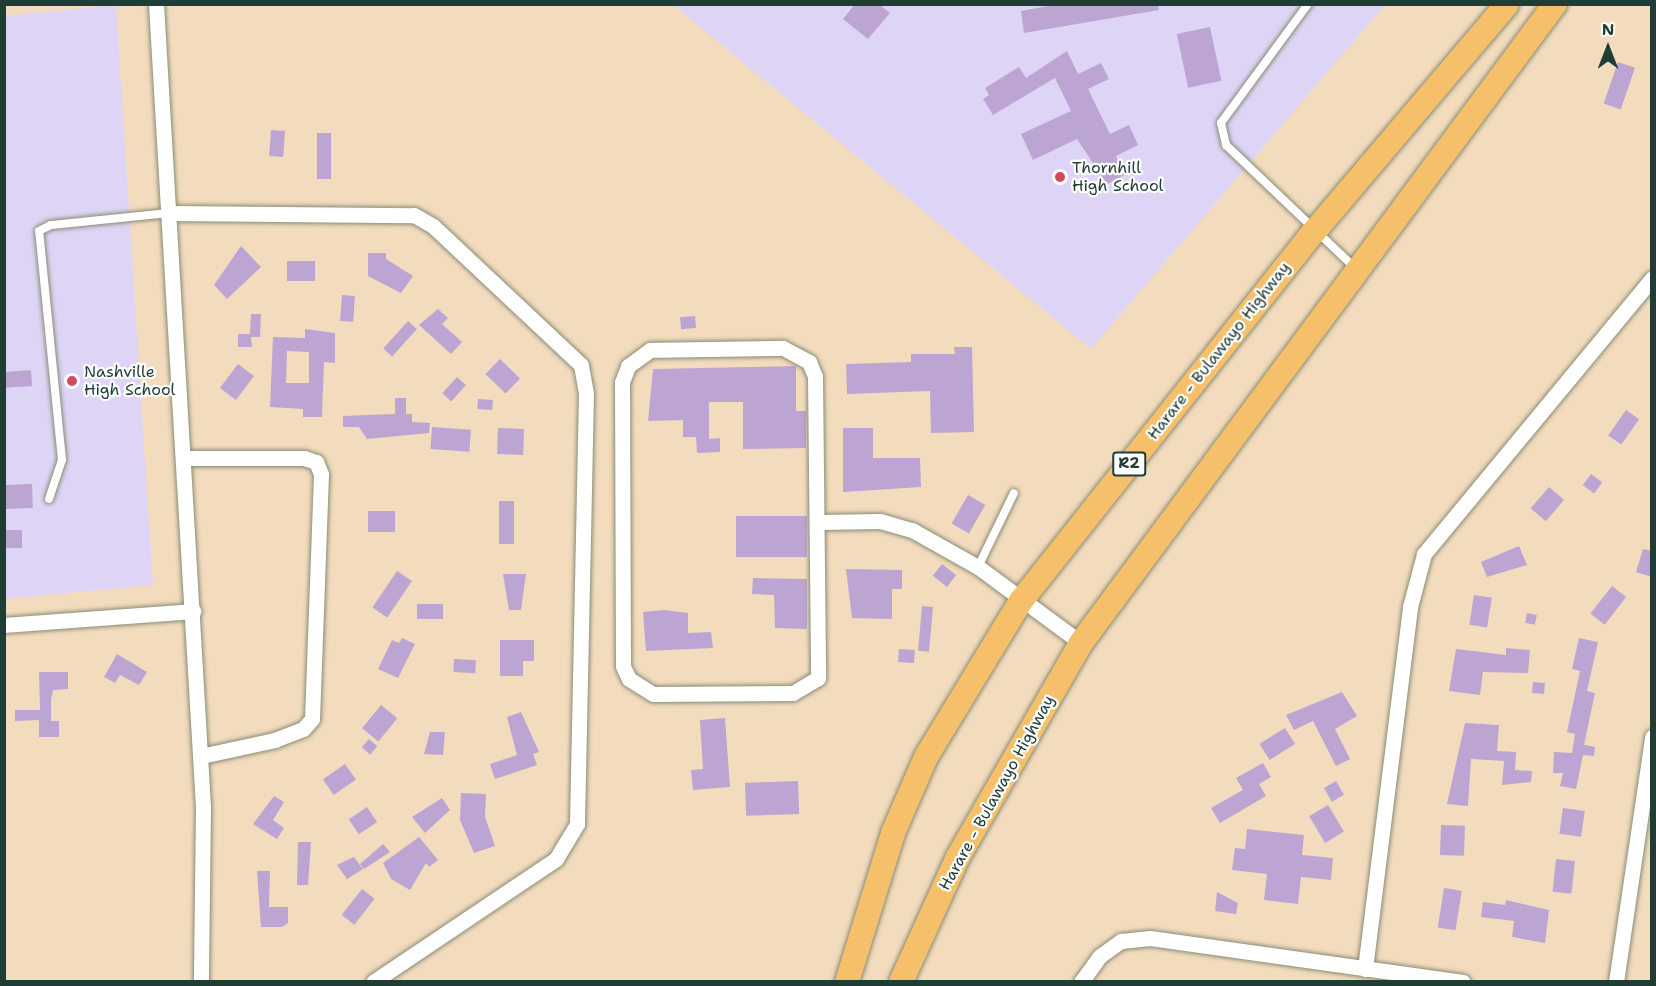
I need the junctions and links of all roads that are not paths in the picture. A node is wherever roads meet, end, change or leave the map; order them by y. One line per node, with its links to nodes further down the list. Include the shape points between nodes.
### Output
1 (156, 4): 5 (street)
2 (1308, 4): 6 (lane, via 1221,123 1226,146)
3 (1507, 4): 6 (highway, Harare - Bulawayo Highway / R2)
4 (1555, 4): 7 (highway, Harare - Bulawayo Highway)
5 (169, 213): 9 (street); 11 (lane, via 51,225 39,231 62,460); 22 (street, via 414,215 433,226 581,365 586,393 578,824 556,859)
6 (1313, 233): 7 (lane); 14 (highway, Harare - Bulawayo Highway / R2)
7 (1358, 270): 17 (highway, Harare - Bulawayo Highway)
8 (1652, 278): 20 (street, via 1455,510 1424,554 1410,607)
9 (183, 458): 15 (street); 19 (street, via 304,458 316,462 321,474 312,719 282,738)
10 (1014, 492): 13 (lane)
11 (49, 499)
12 (820, 522): 12 (street, via 809,362 783,348 650,350 636,356 622,382 623,654 629,679 653,694 793,693 808,688 818,678); 13 (street, via 896,523)
13 (978, 567): 14 (street)
14 (1021, 601): 17 (street); 23 (highway, Harare - Bulawayo Highway / R2, via 926,757 893,833)
15 (193, 611): 16 (street); 19 (street)
16 (4, 625)
17 (1081, 643): 24 (highway, Harare - Bulawayo Highway, via 958,857)
18 (1652, 737): 27 (street)
19 (201, 756): 21 (street)
20 (1365, 969): 25 (street, via 1150,938 1121,940 1100,956); 26 (street)
21 (205, 981)
22 (373, 981)
23 (848, 981)
24 (901, 981)
25 (1081, 981)
26 (1463, 981)
27 (1616, 981)

